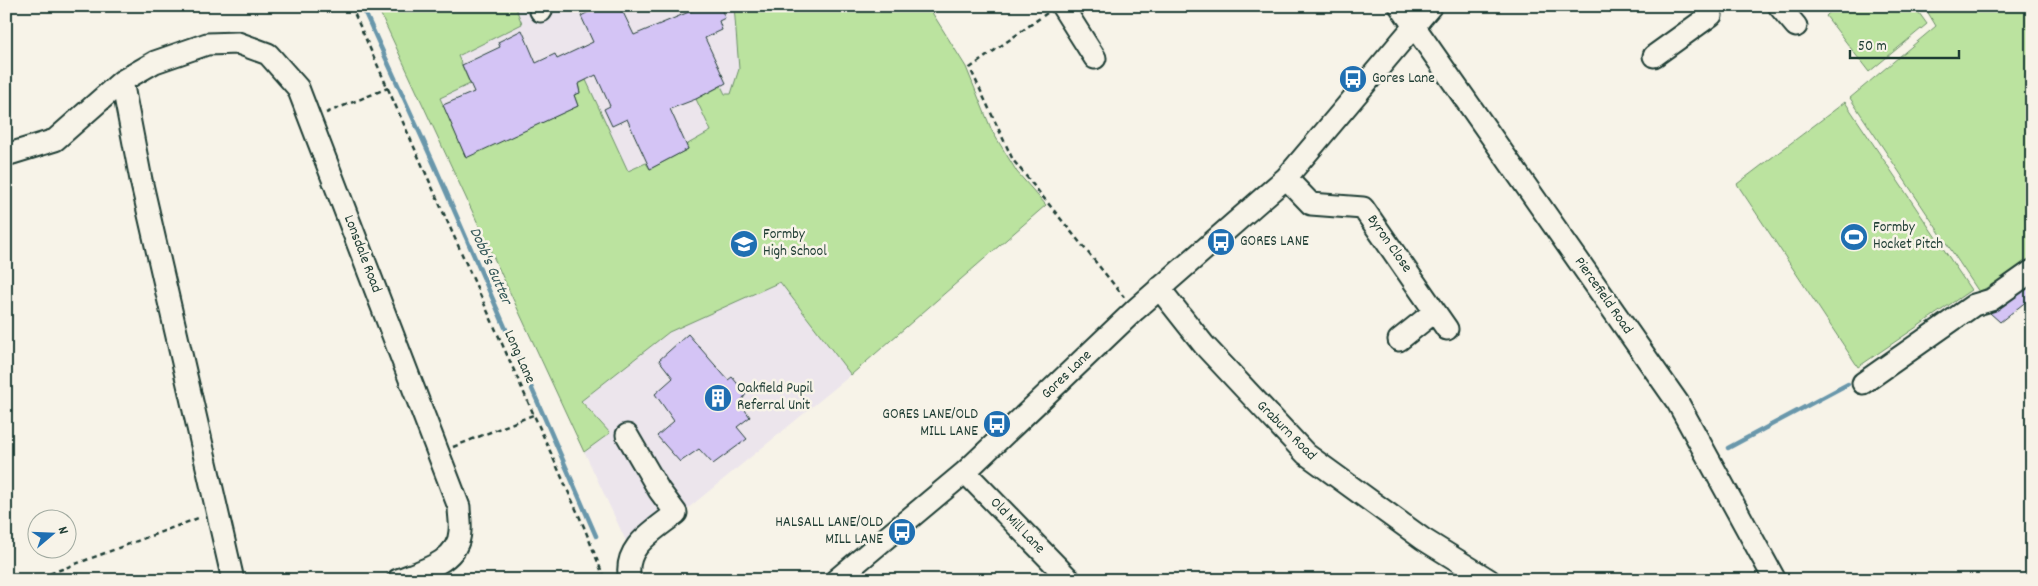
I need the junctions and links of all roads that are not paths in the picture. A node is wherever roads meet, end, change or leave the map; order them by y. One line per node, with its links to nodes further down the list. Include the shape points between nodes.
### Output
1 (1400, 6): 6 (street, Piercefield Road)
2 (1431, 6): 6 (street, Gores Lane)
3 (1709, 6): 8 (street, via 1711,15)
4 (1779, 6): 7 (street)
5 (1055, 9): 9 (street)
6 (1413, 25): 12 (street, Gores Lane); 25 (street, Piercefield Road, via 1678,402)
7 (1796, 26)
8 (1654, 56)
9 (1095, 58)
10 (122, 81): 11 (street, Lonsdale Road, via 55,140); 19 (street, via 141,180); 20 (street, Lonsdale Road, via 155,62 207,44 238,43 268,54 298,88 458,507 461,533 451,554 430,568)
11 (6, 155)
12 (1286, 178): 14 (street, Gores Lane); 15 (street, Byron Close, via 1311,204 1363,208 1392,248 1440,321)
13 (2032, 271): 16 (street, via 1991,300 1974,305)
14 (1159, 288): 18 (street, Gores Lane); 24 (street, Graburn Road, via 1204,345 1306,454 1423,540)
15 (1398, 340)
16 (1863, 383)
17 (627, 435): 21 (street, via 676,513 631,553)
18 (965, 472): 22 (street, Gores Lane); 23 (street, Old Mill Lane)
19 (234, 580)
20 (398, 580)
21 (630, 580)
22 (836, 580)
23 (1070, 580)
24 (1489, 580)
25 (1774, 580)

